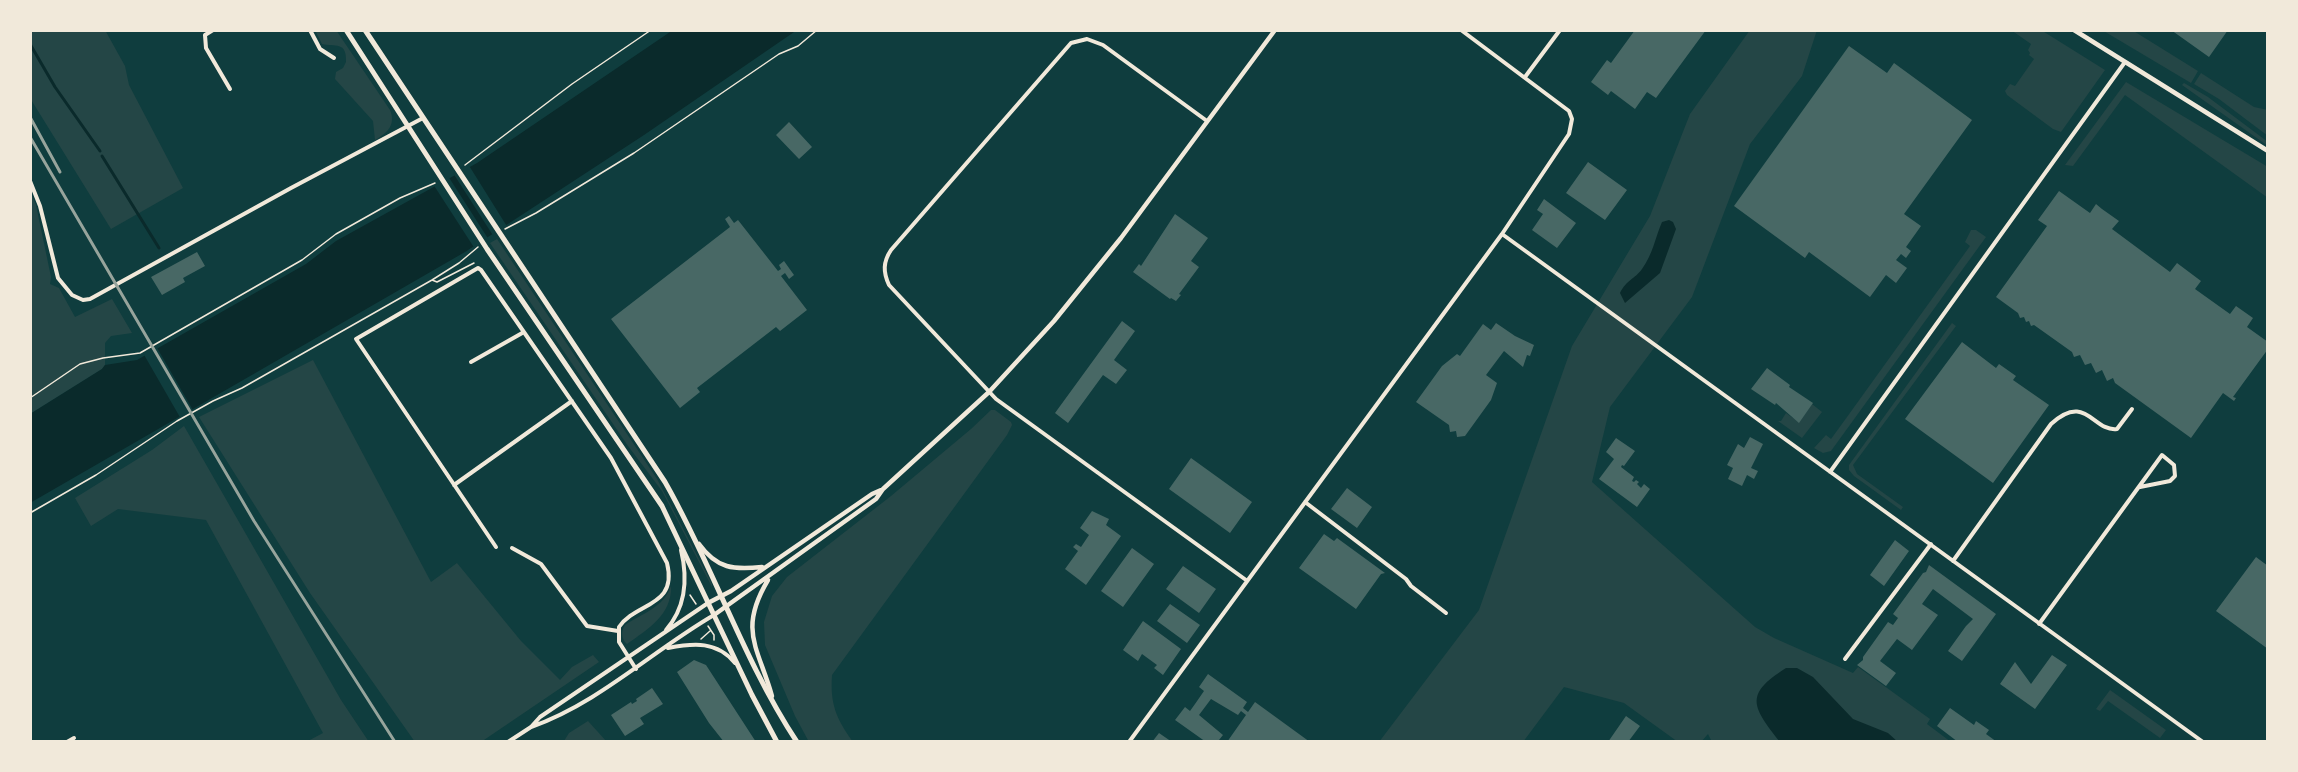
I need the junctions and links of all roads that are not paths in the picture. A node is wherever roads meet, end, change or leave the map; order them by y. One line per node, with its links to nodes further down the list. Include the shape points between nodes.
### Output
1 (213, 30): 12 (street, via 205,35 206,48)
2 (310, 30): 9 (street, via 320,49)
3 (346, 30): 15 (main road)
4 (365, 30): 13 (main road)
5 (1275, 30): 14 (street)
6 (1461, 30): 11 (street)
7 (1560, 30): 11 (street)
8 (2074, 30): 10 (street)
9 (334, 58)
10 (2125, 62): 16 (street); 24 (street)
11 (1525, 77): 18 (street, via 1569,111 1572,126)
12 (230, 89)
13 (424, 117): 15 (street); 30 (main road, via 626,421)
14 (1208, 121): 21 (street, via 1054,321); 21 (street, via 1103,45 1087,39 1071,43 891,250 884,266 889,285)
15 (409, 127): 17 (street, via 83,300 72,295 58,278); 29 (main road, via 655,495)
16 (2268, 151)
17 (30, 181)
18 (1502, 234): 24 (street); 28 (street)
19 (524, 332): 20 (street); 22 (street); 25 (street, via 478,268 356,339)
20 (471, 362)
21 (989, 392): 27 (street); 37 (street)
22 (572, 401): 25 (street); 44 (street, via 618,469 669,568 662,595 625,620)
23 (2132, 409): 34 (street, via 2116,429 2110,430 2084,413 2059,417)
24 (1830, 472): 31 (street)
25 (454, 485): 32 (street)
26 (2140, 487): 26 (street, via 2162,455 2174,465 2175,476 2170,482); 43 (street)
27 (883, 489): 35 (street); 36 (street, via 876,499)
28 (1305, 502): 37 (street); 41 (street)
29 (677, 535): 39 (main road); 45 (street, via 684,592 676,616)
30 (696, 539): 35 (street, via 717,562 734,568); 38 (main road)
31 (1931, 544): 34 (street); 48 (street)
32 (496, 547)
33 (512, 548): 44 (street, via 541,564 587,626)
34 (1953, 561): 43 (street)
35 (765, 567): 38 (street)
36 (769, 577): 40 (street); 51 (street, via 754,608 751,629)
37 (1246, 580): 58 (street)
38 (722, 596): 39 (street); 40 (main road)
39 (708, 603): 42 (main road); 45 (street)
40 (727, 607): 42 (street); 51 (main road)
41 (1446, 613)
42 (714, 615): 46 (street); 49 (main road)
43 (2039, 624): 59 (street)
44 (618, 631): 47 (street, via 619,642)
45 (662, 635): 47 (street)
46 (664, 649): 49 (street, via 692,644 713,646 726,652); 50 (street)
47 (628, 657): 50 (street); 52 (street)
48 (1845, 659)
49 (738, 666): 56 (main road)
50 (636, 669): 52 (street)
51 (774, 704): 57 (main road)
52 (531, 727): 55 (street)
53 (74, 738): 54 (street)
54 (67, 742)
55 (508, 742)
56 (777, 742)
57 (797, 742)
58 (1129, 742)
59 (2203, 742)

